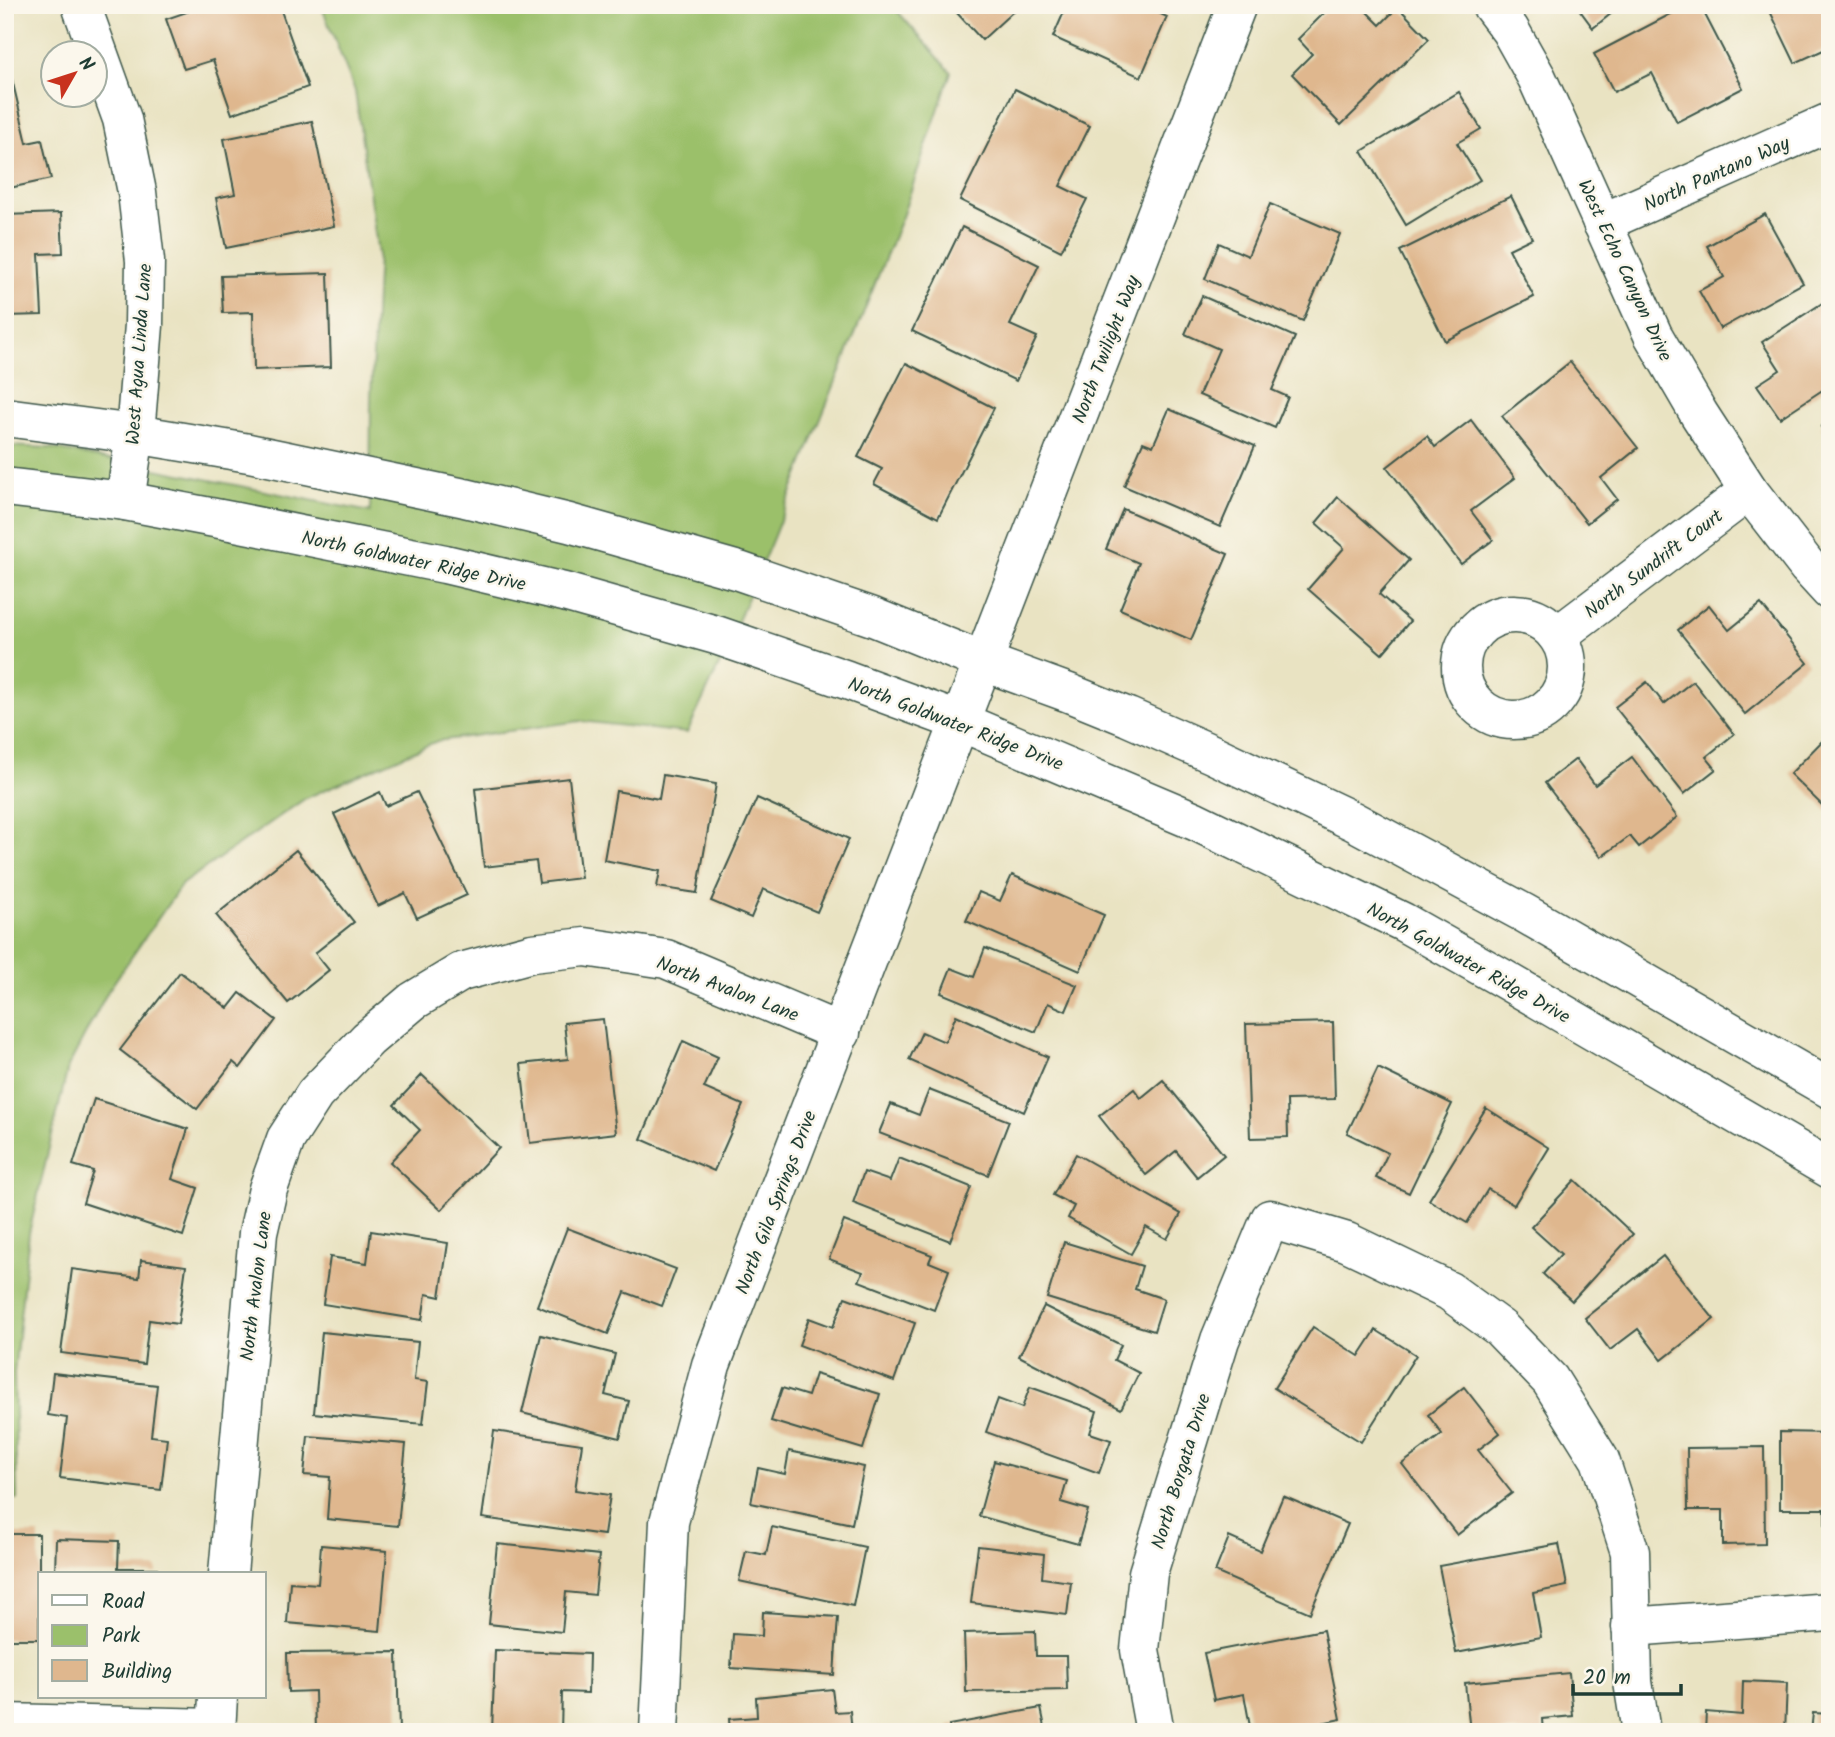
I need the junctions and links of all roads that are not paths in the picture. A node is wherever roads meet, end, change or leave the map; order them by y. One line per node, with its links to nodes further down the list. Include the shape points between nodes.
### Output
1 (81, 5): 7 (street, West Agua Linda Lane, via 122,119 137,192 145,261)
2 (1237, 5): 13 (street, North Twilight Way)
3 (1491, 5): 5 (street, West Echo Canyon Drive, via 1537,78)
4 (1830, 122): 5 (street, North Pantano Way)
5 (1602, 223): 9 (street, West Echo Canyon Drive, via 1653,335)
6 (5, 417): 7 (street, North Goldwater Ridge Drive)
7 (135, 434): 10 (street, West Agua Linda Lane); 13 (street, North Goldwater Ridge Drive, via 465,498 739,571 873,617)
8 (5, 487): 10 (street, North Goldwater Ridge Drive)
9 (1749, 491): 11 (street, West Echo Canyon Drive); 12 (street, North Sundrift Court)
10 (125, 501): 13 (street, North Goldwater Ridge Drive, via 445,564 564,593 716,635 847,680)
11 (1830, 591)
12 (1557, 636)
13 (972, 692): 14 (street, North Gila Springs Drive); 15 (street, North Goldwater Ridge Drive, via 1069,693 1212,754 1353,821 1524,912); 16 (street, North Goldwater Ridge Drive, via 1195,821 1403,922)
14 (841, 1033): 17 (street, North Avalon Lane, via 666,959 584,947 532,953 461,972 413,1001 368,1039 315,1094 286,1139 268,1189 258,1233); 22 (street, North Gila Springs Drive, via 711,1365 669,1522)
15 (1830, 1089)
16 (1830, 1169)
17 (229, 1572)
18 (1830, 1612): 19 (street)
19 (1631, 1627): 23 (street, North Borgata Drive, via 1630,1552 1600,1460 1550,1380 1500,1328 1450,1291 1347,1242 1269,1220 1220,1340 1148,1573 1140,1650); 24 (street)
20 (217, 1719): 21 (street)
21 (5, 1723)
22 (659, 1732)
23 (1154, 1732)
24 (1641, 1732)

